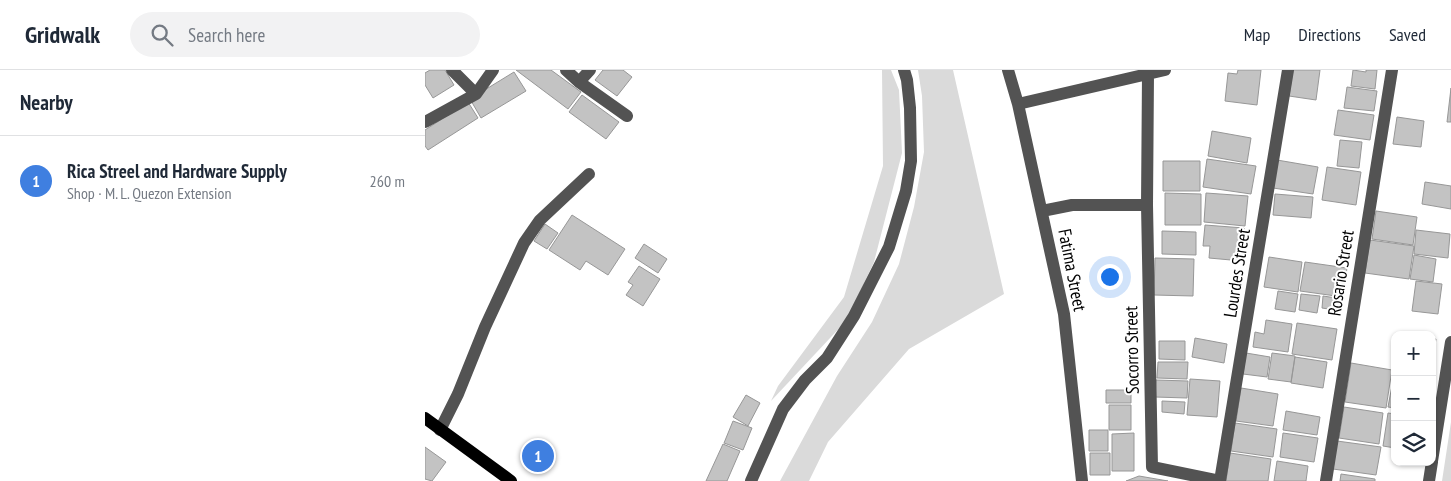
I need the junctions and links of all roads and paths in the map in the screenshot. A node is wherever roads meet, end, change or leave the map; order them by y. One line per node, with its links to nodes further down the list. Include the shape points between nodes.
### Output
1 (451, 70): 12 (street)
2 (493, 70): 12 (street)
3 (566, 70): 11 (street)
4 (590, 70): 11 (street)
5 (903, 70): 26 (street, via 910,108 911,161 906,191 889,248 854,316 827,358 783,409)
6 (1008, 70): 13 (street, Fatima Street)
7 (1165, 70): 10 (street)
8 (1288, 70): 28 (street, Lourdes Street)
9 (1391, 70): 29 (street, Rosario Street)
10 (1148, 74): 13 (street); 17 (street, Socorro Street)
11 (579, 82): 14 (street)
12 (476, 94): 15 (street)
13 (1018, 104): 18 (street, Fatima Street)
14 (627, 116)
15 (425, 122)
16 (589, 174): 22 (street, via 540,220 524,243)
17 (1147, 205): 18 (street, via 1072,205); 28 (street, Socorro Street, via 1152,467)
18 (1042, 211): 27 (street, Fatima Street, via 1064,314)
19 (1451, 342): 20 (street)
20 (1446, 402): 23 (street)
21 (425, 418): 22 (main road)
22 (440, 430): 25 (main road)
23 (1436, 445)
24 (1431, 466): 30 (street)
25 (511, 481)
26 (751, 481)
27 (1082, 481)
28 (1220, 481)
29 (1326, 481)
30 (1429, 481)

